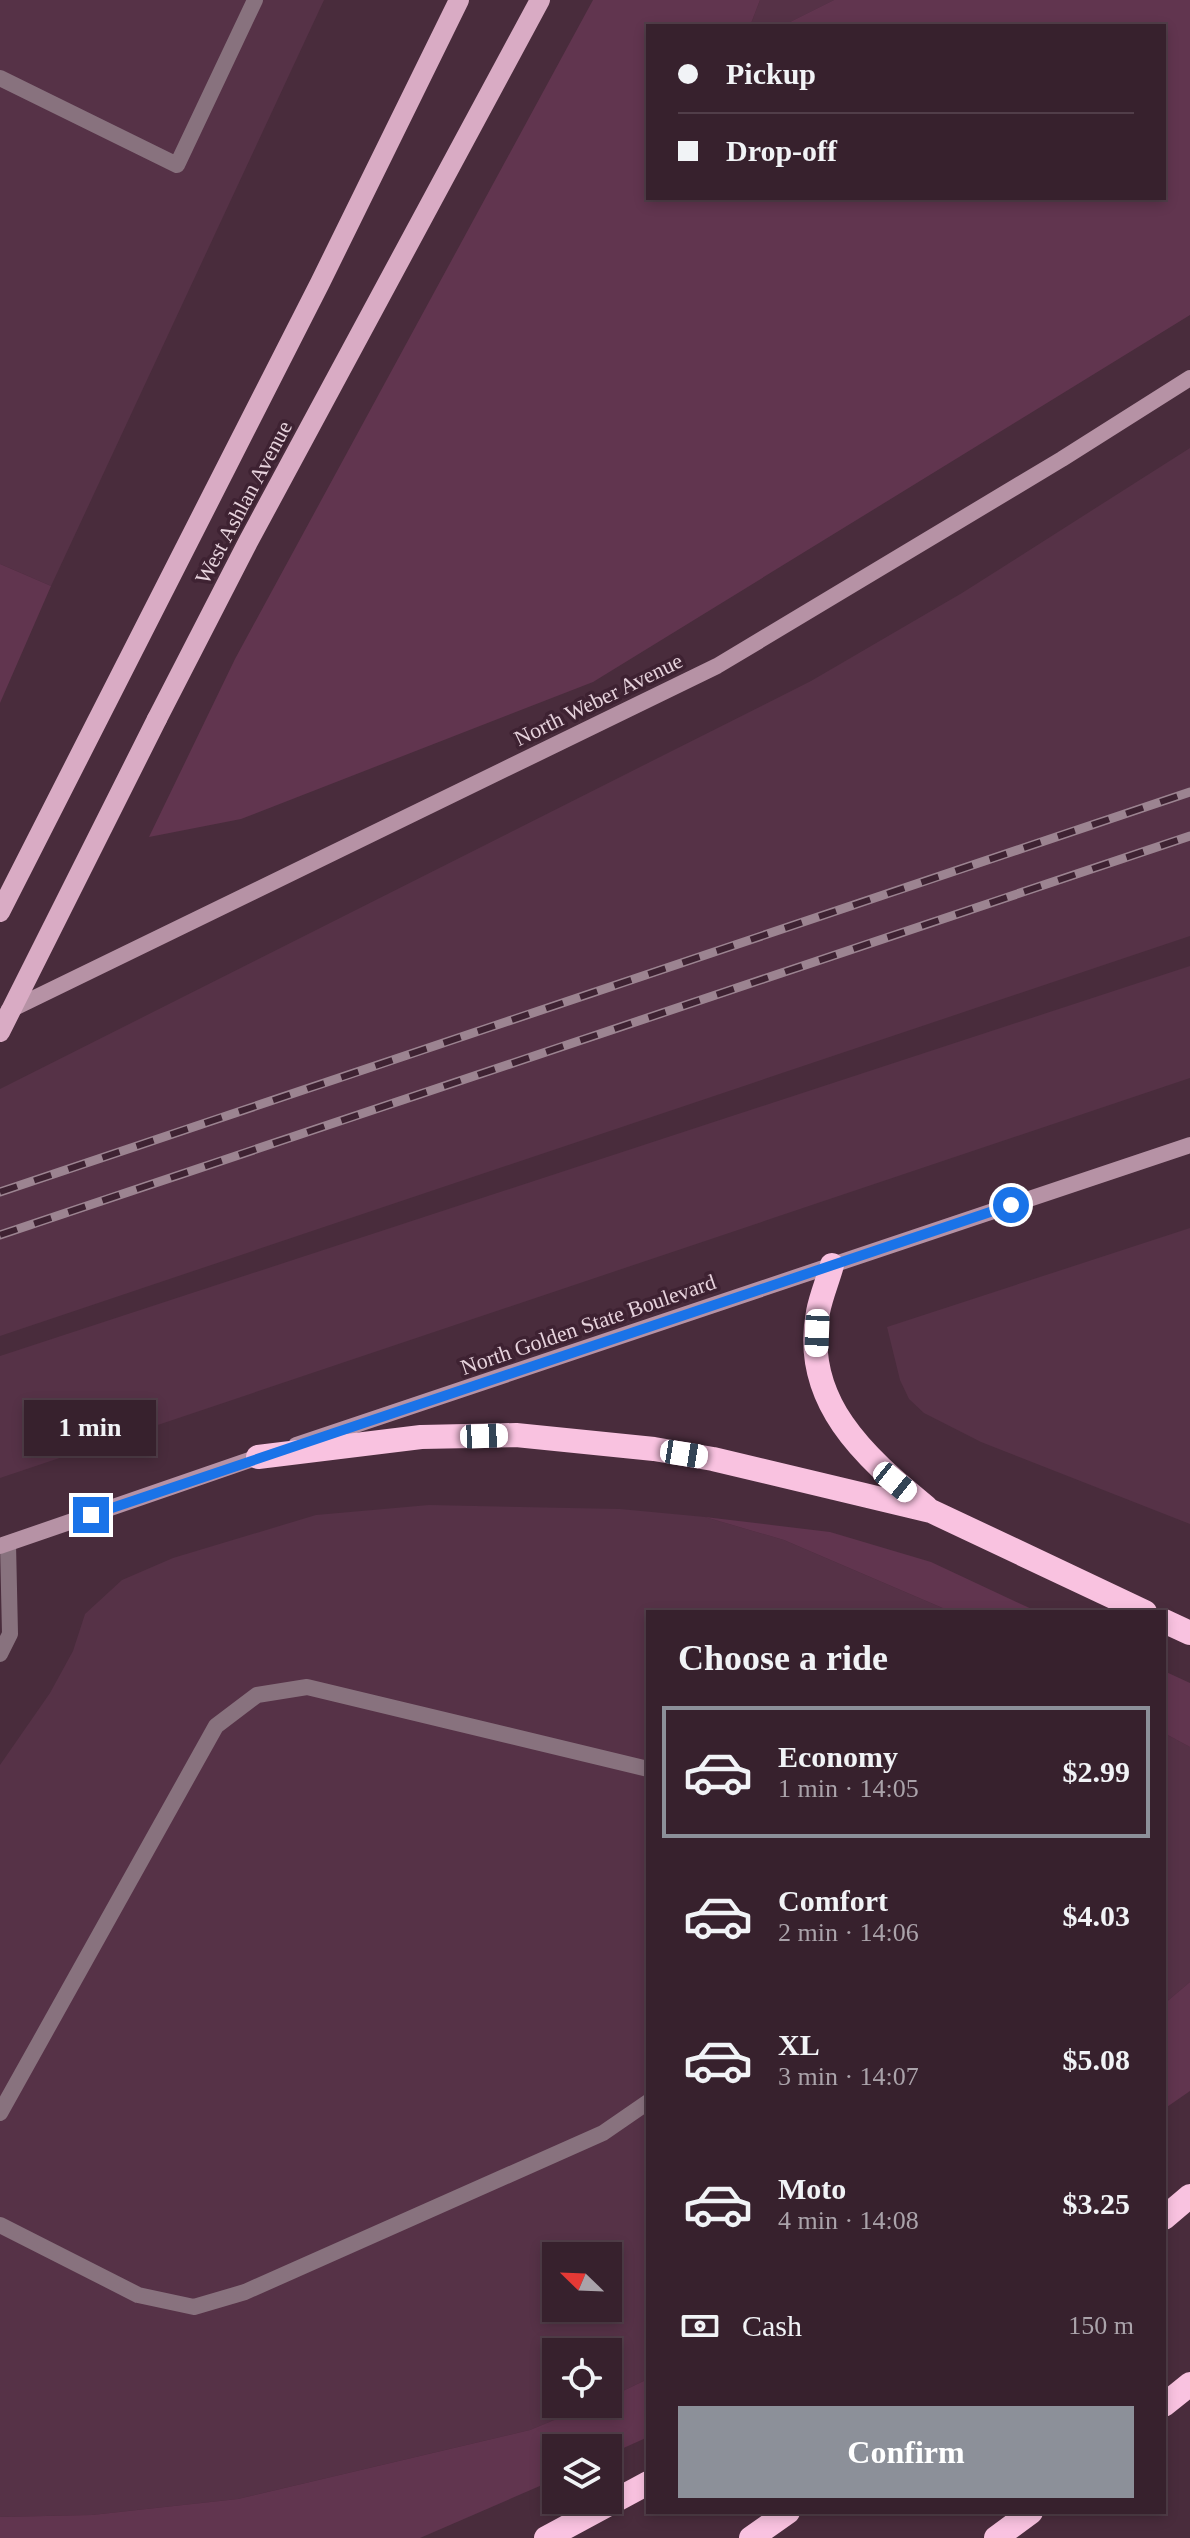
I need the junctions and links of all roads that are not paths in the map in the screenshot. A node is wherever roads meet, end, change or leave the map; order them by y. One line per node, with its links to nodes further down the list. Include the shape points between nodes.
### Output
1 (255, 0): 4 (lane, via 177,165)
2 (459, 0): 6 (main road, West Ashlan Avenue)
3 (540, 0): 8 (main road, West Ashlan Avenue, bridge, via 248,542)
4 (0, 78)
5 (1190, 378): 7 (main road, North Weber Avenue, via 717,666)
6 (0, 912)
7 (0, 1015)
8 (0, 1032)
9 (1190, 1145): 10 (main road, North Golden State Boulevard)
10 (832, 1265): 11 (main road, North Golden State Boulevard); 12 (highway, via 818,1314 816,1352 824,1392 849,1435 877,1467)
11 (258, 1457): 12 (highway, via 421,1437 516,1435 713,1459); 13 (main road, North Golden State Boulevard)
12 (931, 1511): 14 (highway)
13 (4, 1545): 17 (lane, via 10,1634)
14 (1141, 1610)
15 (1166, 1622): 16 (highway)
16 (1190, 1633)
17 (0, 1654)
18 (646, 1769): 20 (lane, via 307,1687 257,1695 216,1726)
19 (646, 2103): 24 (lane, via 603,2133 245,2292 194,2307 138,2295)
20 (0, 2113)
21 (1189, 2197): 22 (highway); 23 (highway)
22 (1166, 2204)
23 (1166, 2216)
24 (0, 2225)
25 (1190, 2384): 26 (highway)
26 (1166, 2403)
27 (646, 2484): 30 (highway)
28 (785, 2514): 31 (highway)
29 (1028, 2514): 32 (highway)
30 (546, 2538)
31 (751, 2538)
32 (996, 2538)

